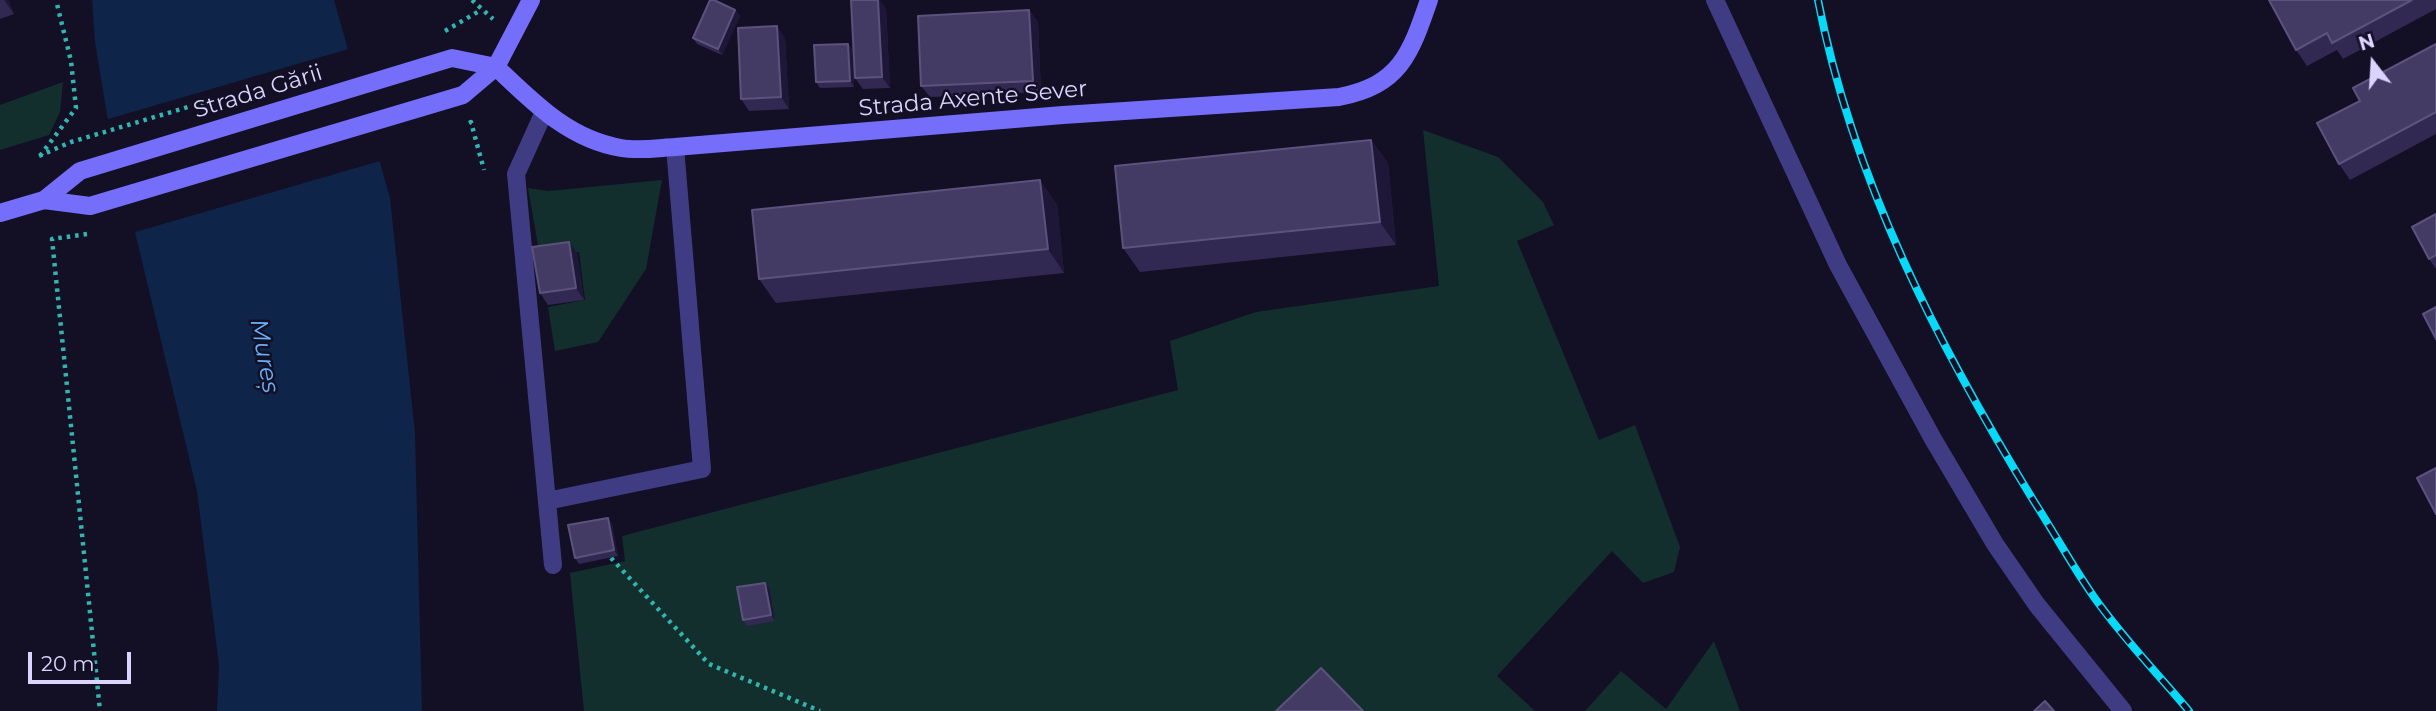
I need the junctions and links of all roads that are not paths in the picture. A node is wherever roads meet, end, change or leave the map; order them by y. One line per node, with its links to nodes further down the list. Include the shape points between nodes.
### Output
1 (531, 0): 4 (main road, Strada Gării)
2 (1429, 0): 6 (main road, Strada Axente Sever, via 1414,43 1396,69 1369,91 1339,97)
3 (1715, 0): 11 (lane, via 1832,254 1933,439 2037,605)
4 (495, 67): 5 (main road, Strada Axente Sever); 7 (main road, Strada Gării, via 463,95 90,206); 7 (main road, Strada Gării, via 452,58 80,171)
5 (544, 112): 6 (main road, Strada Axente Sever, via 592,141 623,149); 9 (lane, via 516,174)
6 (675, 147): 9 (lane, via 702,468)
7 (44, 200): 8 (main road, Strada Gării)
8 (0, 213)
9 (547, 501): 10 (lane)
10 (553, 565)
11 (2123, 711)

